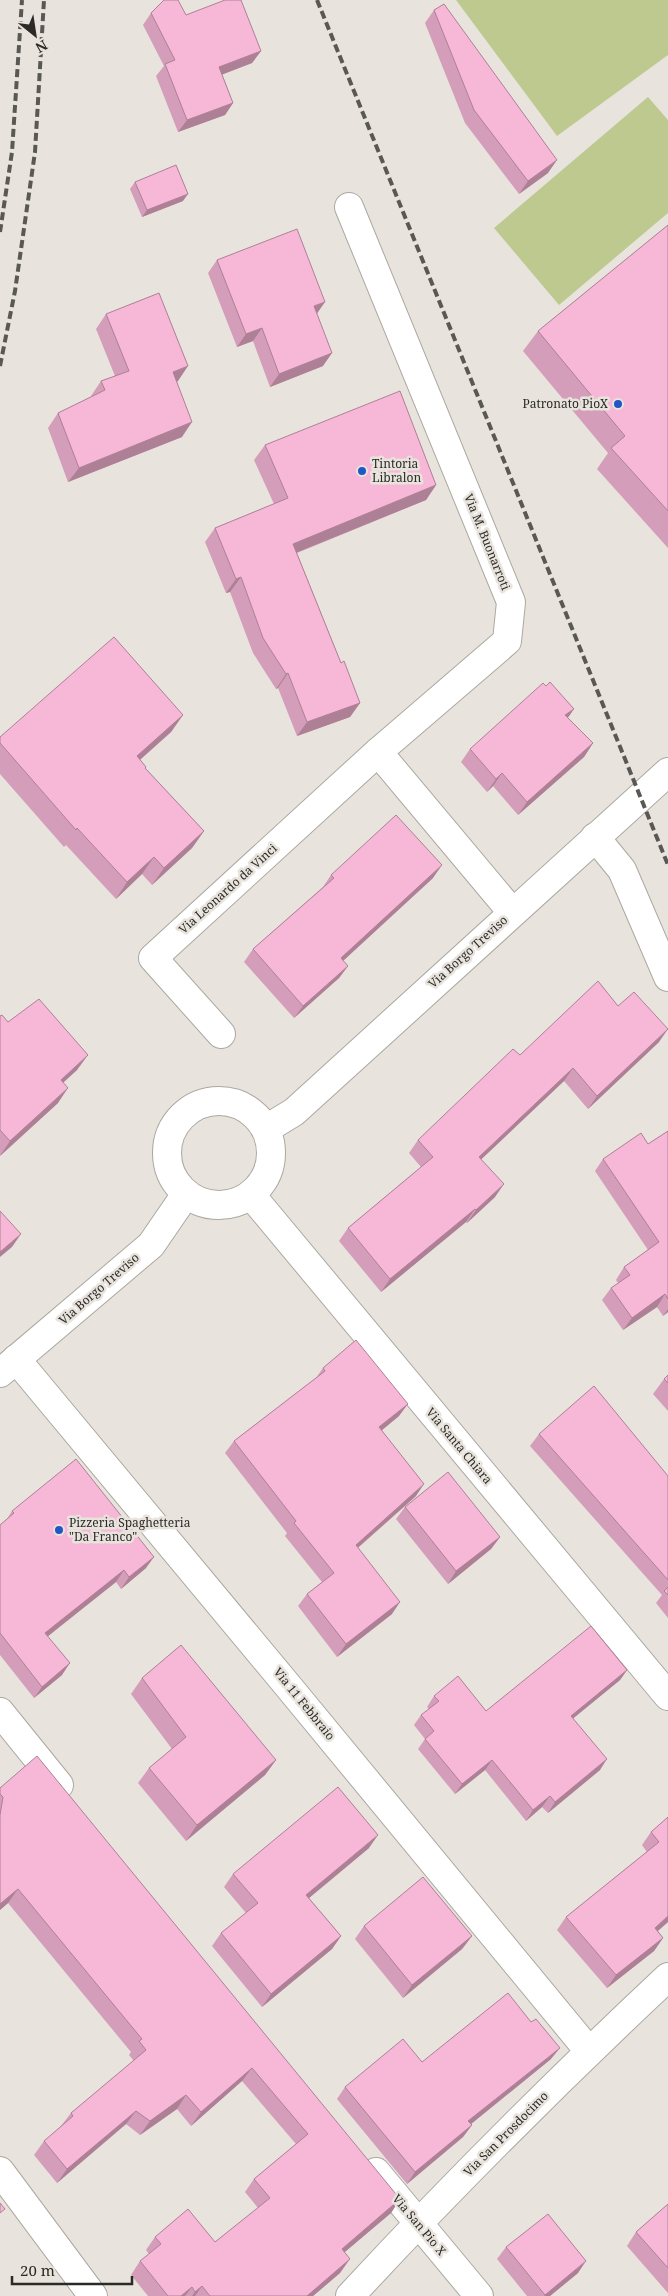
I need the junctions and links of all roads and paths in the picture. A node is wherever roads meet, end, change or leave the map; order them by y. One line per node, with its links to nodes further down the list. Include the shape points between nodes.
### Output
1 (349, 207): 2 (street, Via M. Buonarroti, via 511,602 507,641)
2 (378, 752): 5 (street); 7 (street, Via Leonardo da Vinci, via 153,958)
3 (668, 772): 4 (street, Via Borgo Treviso)
4 (595, 837): 5 (street, Via Borgo Treviso); 6 (street, via 622,870)
5 (512, 912): 8 (street, Via Borgo Treviso, via 294,1112)
6 (668, 977)
7 (221, 1034)
8 (266, 1129): 9 (street, via 257,1117 232,1102 202,1104 188,1111 169,1136 166,1152 168,1168); 10 (street, via 272,1158 265,1178)
9 (186, 1194): 10 (street, via 211,1206 226,1206); 11 (street, Via Borgo Treviso, via 151,1245)
10 (251, 1195): 12 (street, Via Santa Chiara)
11 (8, 1366): 16 (street, Via 11 Febbraio, via 288,1686)
12 (668, 1696)
13 (0, 1712): 14 (street)
14 (76, 1805)
15 (668, 1977): 16 (street, Via San Prosdocimo)
16 (589, 2051): 19 (street, Via San Prosdocimo)
17 (360, 2154): 19 (street, Via San Pio X)
18 (0, 2170): 20 (street)
19 (417, 2223): 21 (street, Via San Prosdocimo); 22 (street, Via San Pio X)
20 (93, 2296)
21 (350, 2296)
22 (479, 2296)

